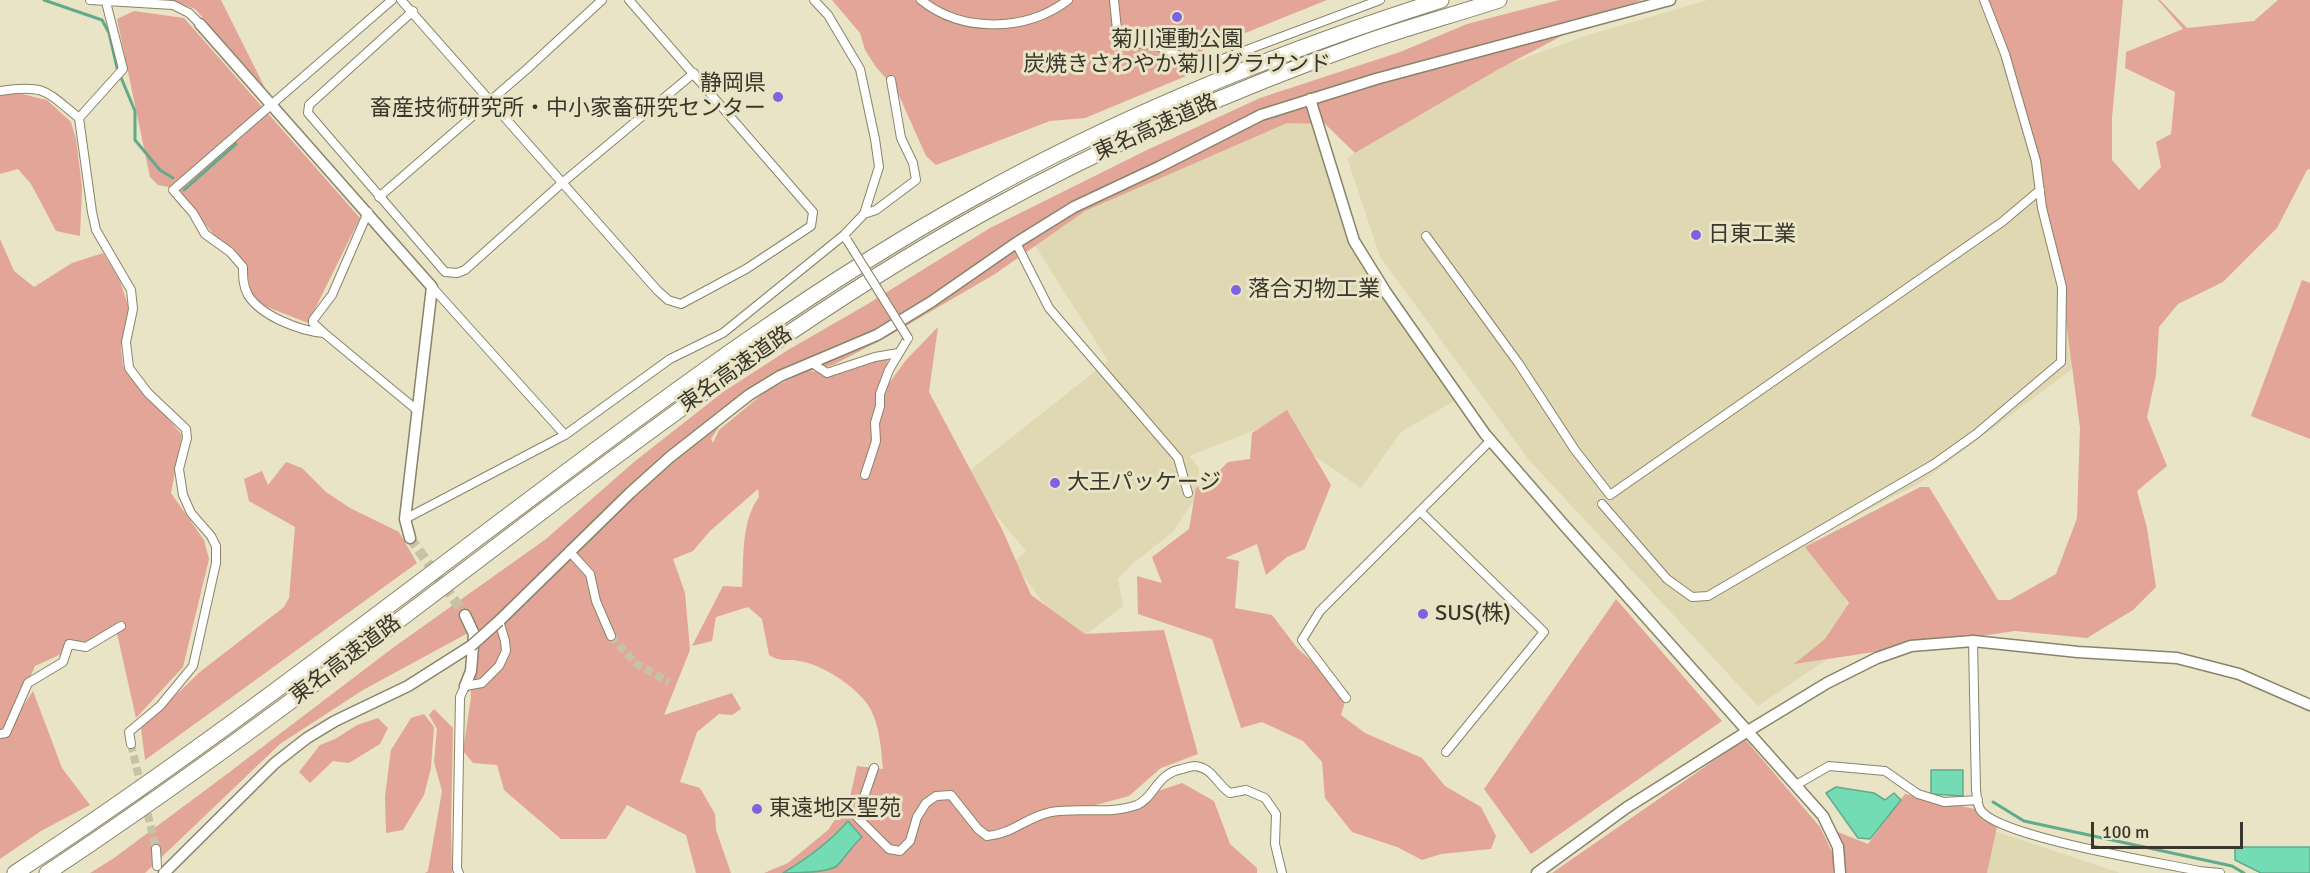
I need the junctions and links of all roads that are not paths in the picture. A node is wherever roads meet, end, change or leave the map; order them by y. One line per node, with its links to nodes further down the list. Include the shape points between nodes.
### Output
1 (90, 0): 15 (street)
2 (392, 0): 23 (street)
3 (401, 0): 16 (street)
4 (602, 0): 22 (street)
5 (629, 0): 18 (street)
6 (814, 0): 29 (street, via 828,15 860,69 879,167)
7 (921, 0): 8 (street, via 962,21 1006,24 1029,19)
8 (1068, 0)
9 (1114, 0): 10 (street, via 1117,30 1126,43 1150,44 1193,63 1212,63)
10 (1380, 0)
11 (1441, 0): 64 (highway, 東名高速道路, via 1367,23 1160,105 976,196 882,252 700,373 212,738)
12 (1500, 0): 65 (highway, 東名高速道路, via 1373,39 1167,121 985,212 892,267 710,387 222,753)
13 (1670, 0): 21 (street)
14 (1984, 0): 26 (street, via 2022,110)
15 (106, 2): 17 (street, via 173,5); 24 (street, via 123,69)
16 (413, 11): 22 (street); 27 (street, via 309,105 308,112)
17 (200, 24): 23 (street)
18 (694, 73): 25 (street); 25 (street, via 806,202 813,212 811,226 746,269 681,304 668,300 657,290)
19 (891, 80): 29 (street, via 901,138 916,180 876,210)
20 (0, 91): 24 (street, via 24,87 45,90)
21 (1310, 99): 32 (street, via 1261,115 1074,207); 39 (street, via 1354,241)
22 (490, 100): 25 (street); 27 (street)
23 (272, 105): 28 (street); 34 (street, via 173,190 205,234 243,267 243,285 256,306 306,331)
24 (79, 118): 57 (street, via 96,230 131,290 133,309 126,342 129,368 148,393 186,429 179,469 183,495 191,513 216,546 216,562 193,666 160,706 129,732)
25 (562, 183): 27 (street, via 457,273 445,272)
26 (2040, 190): 30 (street, via 2002,222 1610,495); 42 (street, via 2062,287 2061,362 1943,458 1708,596 1692,597 1667,579)
27 (379, 197)
28 (368, 212): 33 (street); 34 (street, via 332,295 312,320)
29 (864, 214): 31 (street)
30 (1426, 236)
31 (845, 238): 35 (street, bridge, via 908,338); 38 (street, via 723,333 670,359)
32 (1016, 243): 36 (street, via 877,335); 41 (street, via 1049,308 1178,458)
33 (432, 286): 37 (street); 38 (street)
34 (324, 333): 37 (street)
35 (898, 353): 36 (street, via 828,373); 40 (street, via 880,394 876,441)
36 (812, 363): 46 (street, via 749,395 670,457)
37 (418, 411): 44 (street)
38 (565, 435): 44 (street)
39 (1491, 440): 43 (street); 55 (street)
40 (865, 475)
41 (1188, 493)
42 (1602, 504)
43 (1420, 511): 53 (street, via 1320,611 1302,640); 58 (street, via 1544,632)
44 (405, 519): 45 (street)
45 (411, 538)
46 (568, 551): 48 (street); 50 (street, via 590,574)
47 (465, 615): 52 (street, via 474,633 471,671)
48 (499, 621): 52 (street, via 506,651 499,666 482,683); 63 (street, bridge, via 441,666 307,738 274,763)
49 (121, 626): 56 (street, via 86,647 69,644 63,662 28,683 6,733)
50 (611, 636)
51 (1973, 640): 54 (street, via 2177,658 2239,674); 55 (street, via 1911,646 1877,658); 61 (street)
52 (465, 686): 66 (street, via 460,697)
53 (1346, 698)
54 (2310, 705)
55 (1748, 731): 60 (street); 68 (street, via 1626,808)
56 (0, 734)
57 (131, 744)
58 (1446, 752)
59 (874, 768): 67 (street, via 856,817 889,849 900,851 910,841 926,803 936,796 951,795 987,836 1003,835 1051,812 1140,804 1170,771 1195,766 1212,772 1230,793 1246,790 1265,798 1276,814 1275,844)
60 (1796, 785): 61 (street, via 1829,766 1885,771 1918,794 1944,802); 69 (street, via 1832,831 1838,847)
61 (1978, 800): 70 (street, via 1980,810 1991,820 2038,837)
62 (156, 849): 63 (street)
63 (160, 870)
64 (15, 873)
65 (47, 873)
66 (459, 873)
67 (1282, 873)
68 (1538, 873)
69 (1839, 873)
70 (2220, 873)

